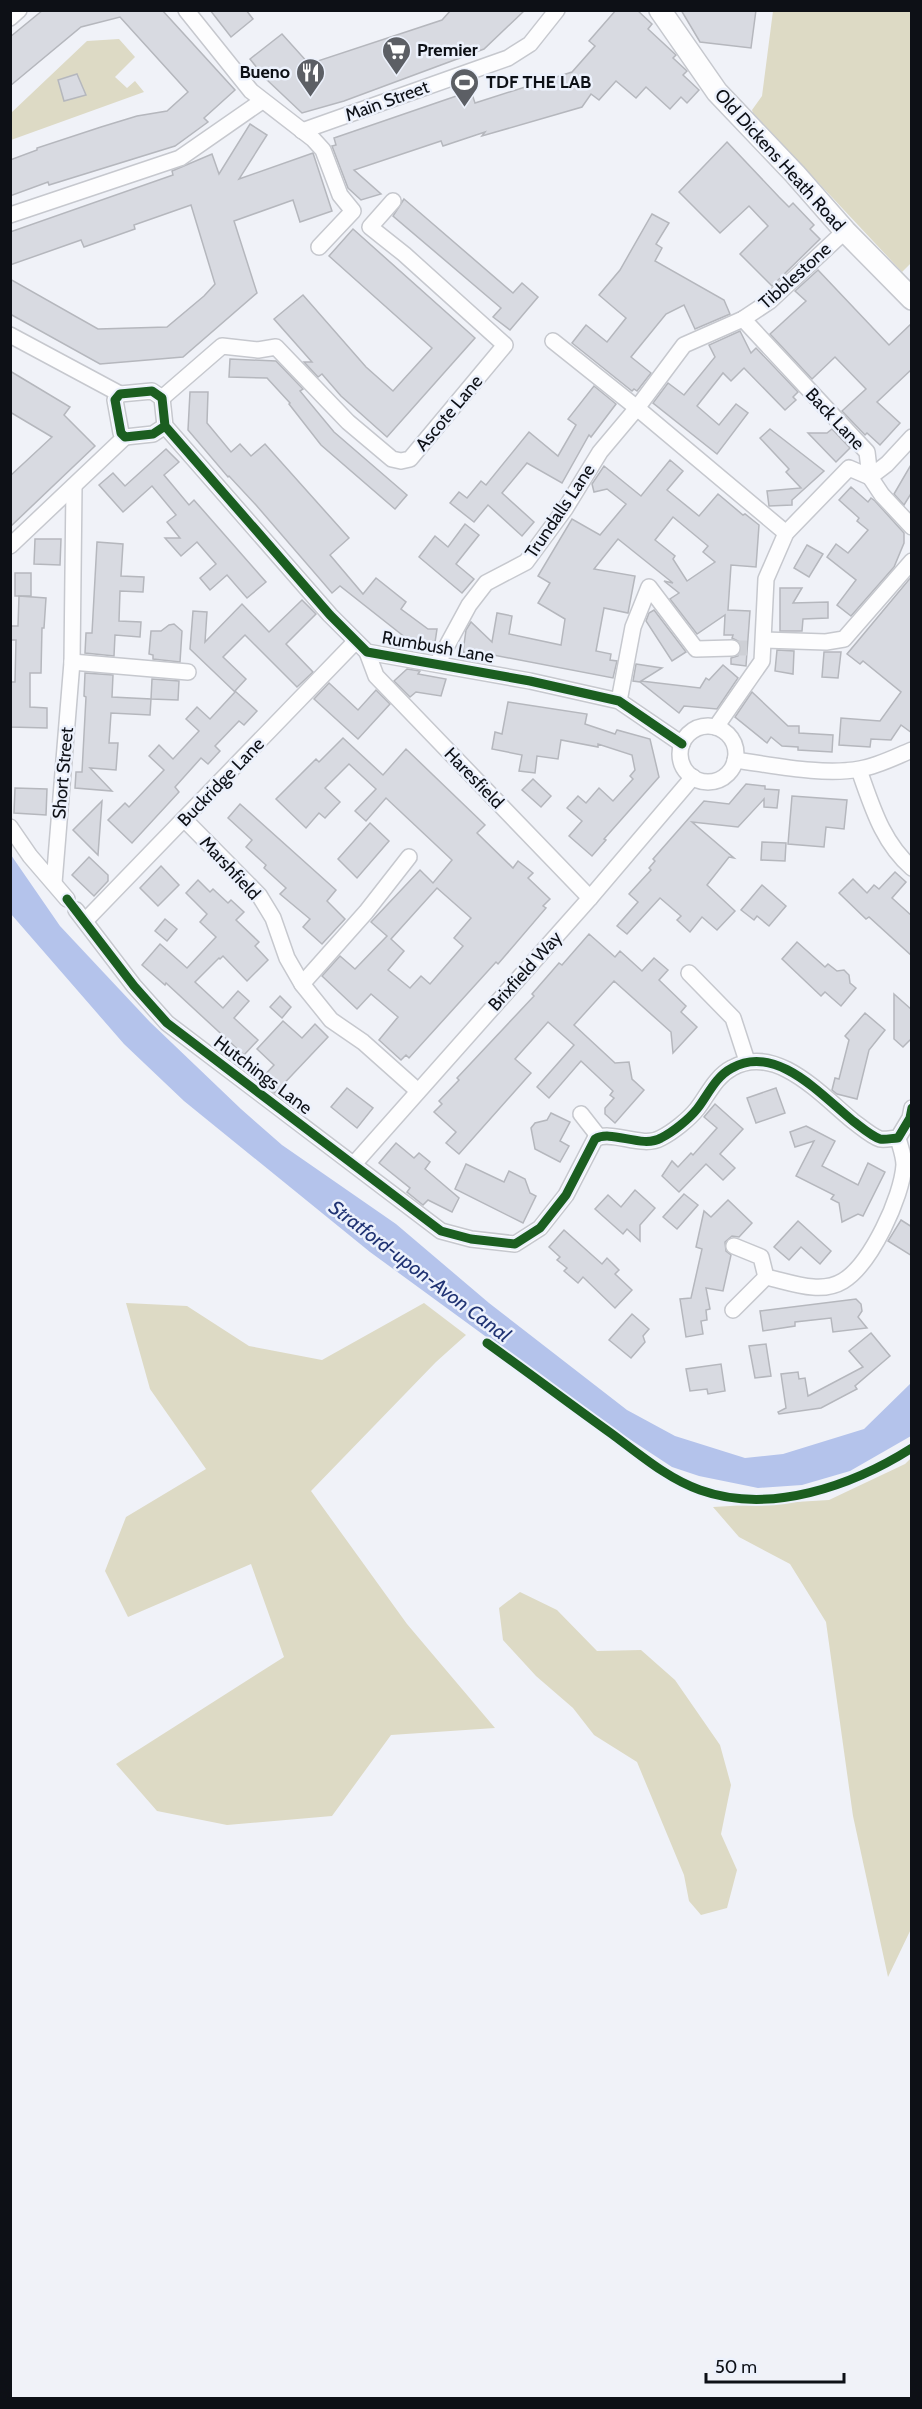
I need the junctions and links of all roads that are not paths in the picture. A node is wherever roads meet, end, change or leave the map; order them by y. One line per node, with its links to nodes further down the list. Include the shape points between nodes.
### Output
1 (19, 10): 5 (street)
2 (186, 10): 6 (street)
3 (557, 10): 7 (street, Main Street, via 530,44 508,58)
4 (660, 10): 10 (street, Old Dickens Heath Road, via 717,92)
5 (10, 18)
6 (262, 101): 7 (street); 9 (street, via 180,159)
7 (302, 131): 11 (street, via 323,150 340,195 353,211)
8 (393, 201): 17 (street, Ascote Lane, via 370,227 505,345 410,459 392,459 348,422 276,347 258,350 222,346)
9 (10, 215)
10 (844, 231): 12 (street, Old Dickens Heath Road); 13 (street, Tibblestone, via 770,301)
11 (319, 247)
12 (908, 288)
13 (742, 319): 18 (street, Tibblestone, via 684,345); 22 (street, Back Lane, via 867,452)
14 (10, 335): 16 (street)
15 (553, 341): 18 (street)
16 (120, 394): 17 (street, via 152,391); 20 (street, via 115,400)
17 (162, 398): 19 (street)
18 (637, 408): 25 (street); 33 (street, Trundalls Lane, via 600,452 526,562 486,583)
19 (165, 426): 20 (street, via 153,434); 28 (street, Rumbush Lane)
20 (125, 437): 23 (street)
21 (912, 437): 22 (street)
22 (870, 477): 24 (street, Back Lane); 25 (street, via 849,468)
23 (74, 486): 26 (street); 32 (street, Short Street)
24 (912, 527)
25 (786, 533): 29 (street, via 766,579)
26 (10, 546)
27 (912, 561): 29 (street, via 844,639)
28 (355, 642): 31 (street, Rumbush Lane); 42 (street, Buckridge Lane)
29 (758, 645): 36 (street, via 762,661)
30 (732, 648): 35 (street, via 696,649 649,587 633,627)
31 (367, 652): 33 (street, Rumbush Lane); 47 (street, Haresfield, via 376,676)
32 (72, 662): 34 (street); 46 (street, Short Street)
33 (437, 664): 35 (street, Rumbush Lane)
34 (188, 672)
35 (619, 701): 37 (street, Rumbush Lane)
36 (716, 727): 37 (street, via 700,727 686,736); 39 (street, via 734,744)
37 (682, 744): 41 (street, via 681,762)
38 (912, 750): 40 (street)
39 (735, 760): 40 (street, via 821,770); 41 (street, via 718,780)
40 (859, 770): 45 (street, via 879,827 896,855)
41 (693, 777): 47 (street, Brixfield Way)
42 (185, 820): 48 (street, Buckridge Lane); 50 (street, Marshfield, via 259,895)
43 (10, 827): 46 (street, Hutchings Lane)
44 (409, 857): 50 (street)
45 (912, 868)
46 (54, 883): 48 (street, Hutchings Lane)
47 (590, 898): 52 (street, Brixfield Way)
48 (76, 910): 57 (street, Hutchings Lane, via 167,1023)
49 (689, 973): 51 (street, via 733,1018)
50 (302, 984): 52 (street, Marshfield, via 331,1020)
51 (747, 1060): 55 (street, via 729,1069 713,1084 696,1110 659,1140); 56 (street, via 768,1062 794,1073 880,1139)
52 (418, 1090): 57 (street, Brixfield Way)
53 (912, 1108): 56 (street)
54 (581, 1114): 55 (street)
55 (599, 1137): 57 (street, Hutchings Lane, via 566,1195 540,1228 515,1244 441,1231)
56 (898, 1138): 58 (street)
57 (354, 1164)
58 (906, 1193): 60 (street, via 863,1263 842,1282 815,1288)
59 (734, 1246): 60 (street, via 761,1257)
60 (766, 1277): 61 (street)
61 (733, 1310)

